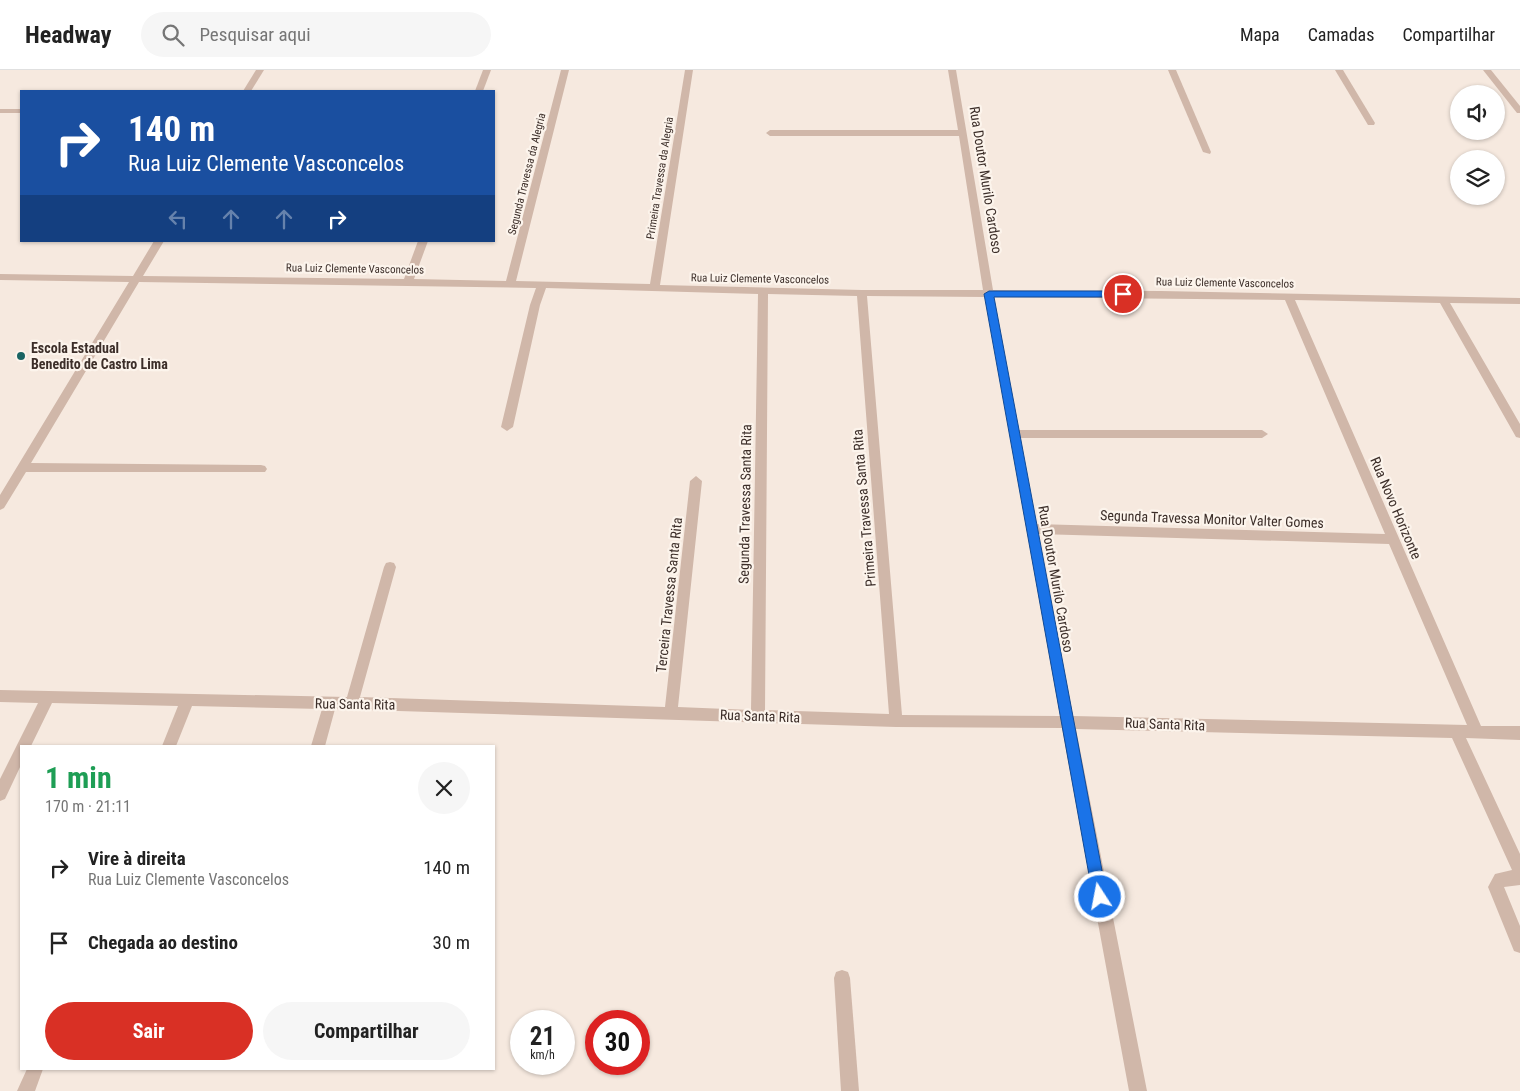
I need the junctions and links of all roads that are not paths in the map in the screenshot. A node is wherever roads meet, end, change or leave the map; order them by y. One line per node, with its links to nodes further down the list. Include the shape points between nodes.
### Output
1 (260, 70): 9 (street)
2 (487, 70): 10 (street)
3 (565, 70): 23 (street, Segunda Travessa da Alegria)
4 (689, 70): 25 (street, Primeira Travessa da Alegria)
5 (952, 70): 16 (street, Rua Doutor Murilo Cardoso)
6 (1172, 70): 17 (street)
7 (1339, 70): 14 (street)
8 (1487, 70): 13 (street)
9 (248, 90)
10 (479, 90)
11 (0, 111): 12 (street)
12 (20, 111)
13 (1520, 111)
14 (1371, 123)
15 (770, 133): 16 (street)
16 (963, 133): 28 (street, Rua Doutor Murilo Cardoso)
17 (1207, 152)
18 (158, 242): 21 (street)
19 (423, 242): 22 (street)
20 (0, 277): 21 (street, Rua Luiz Clemente Vasconcelos)
21 (137, 278): 22 (street, Rua Luiz Clemente Vasconcelos); 36 (street)
22 (408, 282): 23 (street, Rua Luiz Clemente Vasconcelos)
23 (510, 284): 24 (street, Rua Luiz Clemente Vasconcelos)
24 (542, 286): 25 (street, Rua Luiz Clemente Vasconcelos); 32 (street)
25 (654, 289): 26 (street, Rua Luiz Clemente Vasconcelos)
26 (763, 292): 27 (street, Rua Luiz Clemente Vasconcelos); 49 (street, Segunda Travessa Santa Rita)
27 (862, 293): 28 (street, Rua Luiz Clemente Vasconcelos); 50 (street, Primeira Travessa Santa Rita)
28 (989, 294): 29 (street, Rua Luiz Clemente Vasconcelos); 33 (street, Rua Doutor Murilo Cardoso)
29 (1288, 296): 30 (street, Rua Luiz Clemente Vasconcelos); 41 (street, Rua Novo Horizonte)
30 (1443, 299): 31 (street, Rua Luiz Clemente Vasconcelos); 35 (street)
31 (1520, 301)
32 (507, 427)
33 (1015, 434): 34 (street); 40 (street, Rua Doutor Murilo Cardoso)
34 (1262, 434)
35 (1520, 434)
36 (22, 467): 37 (street); 39 (street)
37 (261, 469)
38 (696, 481): 48 (street, Terceira Travessa Santa Rita)
39 (0, 505)
40 (1031, 529): 41 (street, Segunda Travessa Monitor Valter Gomes); 51 (street, Rua Doutor Murilo Cardoso)
41 (1392, 539): 53 (street, Rua Novo Horizonte)
42 (390, 567): 46 (street)
43 (0, 696): 44 (street, Rua Santa Rita)
44 (48, 697): 45 (street, Rua Santa Rita); 55 (street)
45 (188, 701): 47 (street, Rua Santa Rita); 56 (street)
46 (352, 703): 47 (street, Rua Santa Rita); 48 (street, Rua Santa Rita)
47 (330, 704): 57 (street)
48 (671, 712): 49 (street, Rua Santa Rita)
49 (758, 716): 50 (street, Rua Santa Rita)
50 (896, 721): 51 (street, Rua Santa Rita)
51 (1067, 722): 52 (street, Rua Santa Rita); 67 (street, Rua Doutor Murilo Cardoso)
52 (1456, 732): 53 (street, Rua Santa Rita); 60 (street)
53 (1477, 732): 54 (street, Rua Santa Rita)
54 (1520, 733)
55 (24, 745)
56 (168, 745)
57 (318, 745)
58 (20, 753): 59 (street)
59 (0, 794)
60 (1520, 871)
61 (1520, 878): 62 (street, via 1500,879 1496,887)
62 (1520, 945)
63 (842, 978): 66 (street)
64 (35, 1070): 65 (street)
65 (26, 1091)
66 (850, 1091)
67 (1138, 1091)

